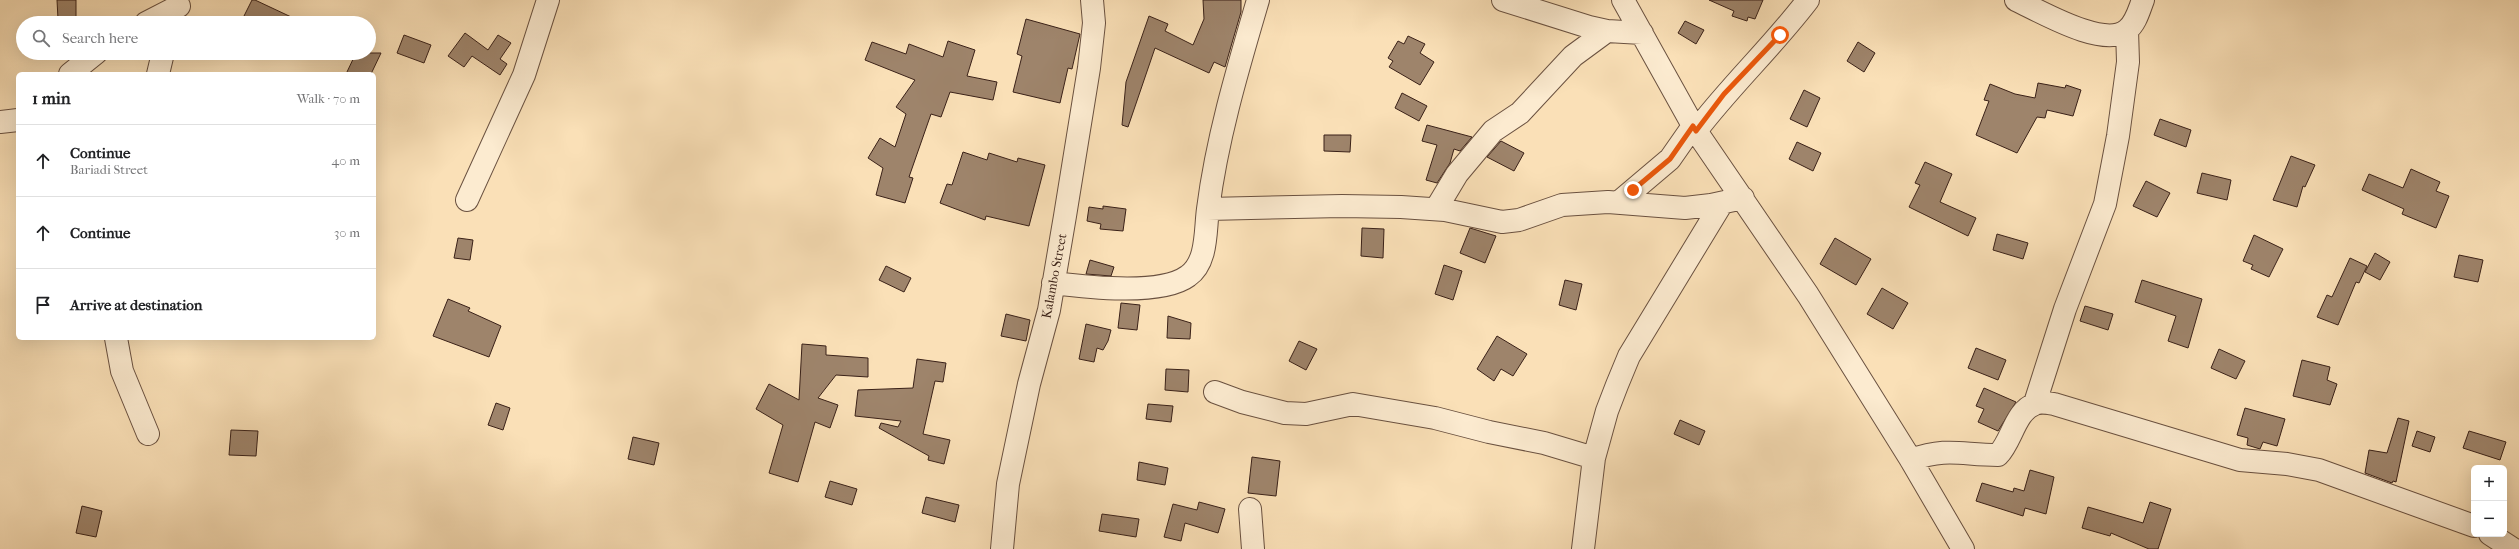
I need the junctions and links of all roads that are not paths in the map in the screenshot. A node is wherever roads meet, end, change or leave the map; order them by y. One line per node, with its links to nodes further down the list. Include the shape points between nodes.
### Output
1 (548, 0): 22 (street, via 524,75)
2 (1092, 0): 27 (street, Kalambo Street, via 1094,23 1089,68)
3 (1258, 0): 25 (street, via 1217,151)
4 (1503, 0): 12 (street)
5 (1623, 0): 13 (street)
6 (1808, 0): 20 (street, via 1761,57)
7 (2016, 0): 11 (street, via 2096,35 2116,36)
8 (2143, 0): 11 (street)
9 (178, 10): 10 (street)
10 (163, 16)
11 (2127, 30): 30 (street, via 2128,62 2105,204 2065,309)
12 (1607, 31): 13 (street); 26 (street, via 1573,56 1520,113 1493,131 1457,174)
13 (1642, 33): 20 (street)
14 (87, 60): 16 (street)
15 (161, 60): 17 (street)
16 (72, 72)
17 (158, 72)
18 (16, 120): 19 (street)
19 (0, 122)
20 (1694, 129): 21 (street); 23 (street, via 1670,159)
21 (1743, 198): 24 (street); 33 (street, via 1808,295)
22 (467, 200)
23 (1618, 203): 24 (street, via 1684,208); 26 (street, via 1562,205 1519,220 1502,222)
24 (1722, 203): 32 (street, via 1629,356 1607,411)
25 (1208, 209): 26 (street, via 1342,206); 27 (street, via 1205,245 1197,264 1188,276 1164,285 1139,288)
26 (1436, 209)
27 (1053, 283): 37 (street, Kalambo Street, via 1008,484)
28 (116, 340): 31 (street, via 122,371)
29 (1215, 392): 32 (street, via 1286,413 1306,414 1353,404 1435,418 1544,443)
30 (2035, 403): 33 (street, via 2023,412 2006,446 1998,454 1934,452); 35 (street, via 2054,404 2240,460 2319,470)
31 (148, 434)
32 (1594, 458): 39 (street)
33 (1911, 460): 40 (street)
34 (1250, 509): 38 (street)
35 (2471, 525)
36 (2495, 537): 41 (street)
37 (1002, 549)
38 (1253, 549)
39 (1583, 549)
40 (1963, 549)
41 (2513, 549)

